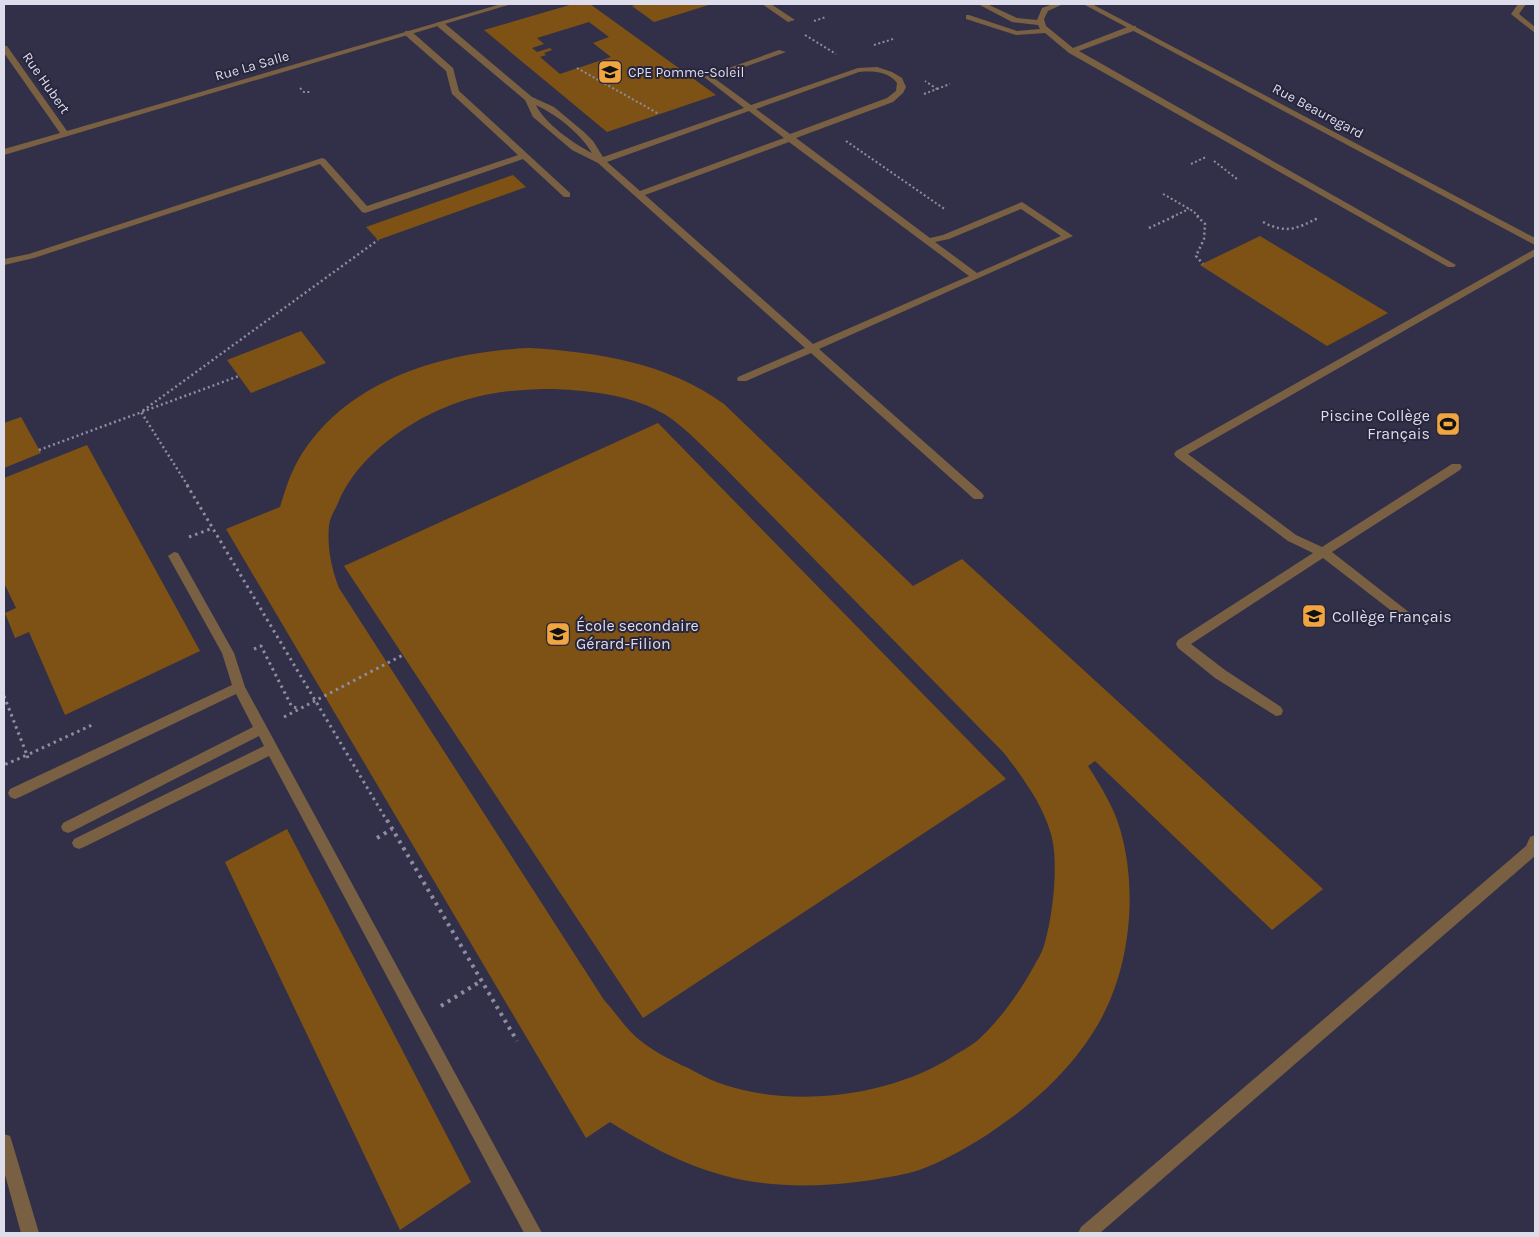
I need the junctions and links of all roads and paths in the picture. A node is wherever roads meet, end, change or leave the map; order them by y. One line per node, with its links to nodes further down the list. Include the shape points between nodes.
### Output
1 (508, 4): 12 (street, Rue La Salle)
2 (766, 4): 9 (street)
3 (982, 4): 11 (street, via 1015,20)
4 (1059, 4): 11 (street, via 1044,10)
5 (1087, 4): 13 (street, Rue Beauregard)
6 (1522, 4): 15 (street, via 1515,14)
7 (826, 17): 10 (path)
8 (969, 17): 14 (street, via 1016,33)
9 (791, 20)
10 (810, 22)
11 (1040, 22): 14 (street)
12 (440, 24): 17 (street, Rue La Salle); 27 (street)
13 (1133, 28): 19 (street); 54 (street, Rue Beauregard)
14 (1046, 31): 19 (street)
15 (1535, 31)
16 (801, 32): 21 (path)
17 (408, 33): 30 (street, Rue La Salle); 35 (street, via 450,70 454,92)
18 (4, 48): 30 (street, Rue Hubert)
19 (1072, 51): 58 (street)
20 (782, 52): 28 (street, via 708,77)
21 (839, 56)
22 (577, 68): 29 (path)
23 (923, 80): 25 (path)
24 (950, 84): 25 (path)
25 (937, 89): 26 (path)
26 (919, 96)
27 (529, 99): 39 (street, via 551,109 581,134); 39 (street, via 536,115 576,148)
28 (750, 108): 31 (street); 31 (street, via 858,70 882,70 900,80 902,89 890,100); 39 (street)
29 (662, 116)
30 (64, 134): 33 (street, Rue La Salle)
31 (789, 138): 42 (street); 53 (street)
32 (845, 140): 34 (path)
33 (4, 152)
34 (866, 155): 36 (path); 45 (path)
35 (524, 156): 44 (street); 56 (street, via 365,210 322,161)
36 (859, 157)
37 (1206, 157): 40 (path)
38 (1213, 160): 41 (path)
39 (601, 161): 42 (street)
40 (1191, 164)
41 (1237, 178)
42 (638, 194): 60 (street)
43 (1163, 194): 47 (path)
44 (567, 195)
45 (924, 195): 46 (path); 48 (path)
46 (918, 197)
47 (1190, 209): 51 (path); 57 (path, via 1205,224 1204,239 1196,256)
48 (953, 215)
49 (1321, 216): 50 (path, via 1290,231 1274,229)
50 (1263, 222)
51 (1149, 228)
52 (378, 240): 63 (path)
53 (928, 241): 59 (street); 59 (street, via 1022,205 1068,236)
54 (1535, 242)
55 (1535, 252): 67 (street, via 1180,454 1292,538)
56 (4, 262)
57 (1203, 264)
58 (1451, 265)
59 (976, 276): 60 (street)
60 (812, 348): 62 (street); 66 (street)
61 (239, 376): 63 (path)
62 (742, 378)
63 (141, 412): 64 (path); 73 (path)
64 (39, 450)
65 (1456, 467): 67 (street)
66 (978, 496)
67 (1323, 552): 69 (street); 75 (street, via 1182,644)
68 (174, 556): 71 (street, via 228,653)
69 (1406, 616)
70 (403, 655): 73 (path)
71 (239, 687): 77 (street); 81 (street)
72 (4, 696): 79 (path)
73 (316, 700): 74 (path); 83 (path)
74 (299, 708)
75 (1276, 711)
76 (93, 724): 79 (path)
77 (262, 729): 78 (street); 82 (street)
78 (272, 748): 86 (street); 92 (street)
79 (27, 755): 80 (path)
80 (4, 765)
81 (15, 793)
82 (68, 827)
83 (392, 830): 84 (path); 87 (path)
84 (376, 838)
85 (1535, 841): 93 (street, via 1532,850)
86 (79, 844)
87 (481, 981): 88 (path); 89 (path)
88 (442, 1005)
89 (517, 1041)
90 (4, 1142): 91 (street)
91 (30, 1233)
92 (533, 1233)
93 (1086, 1233)

